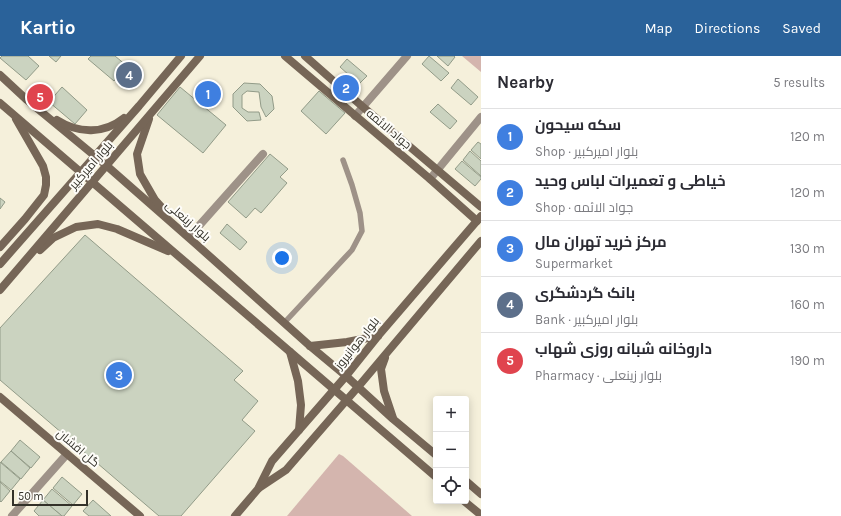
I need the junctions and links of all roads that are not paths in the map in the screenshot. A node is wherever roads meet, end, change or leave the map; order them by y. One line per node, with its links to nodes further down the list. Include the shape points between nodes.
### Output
1 (181, 56): 9 (main road, بلوار امیرکبیر)
2 (200, 56): 12 (main road, بلوار امیرکبیر)
3 (284, 56): 13 (main road, جواد الائمه)
4 (305, 56): 10 (main road, جواد الائمه)
5 (407, 56): 10 (street)
6 (0, 75): 7 (main road, بلوار زینعلی)
7 (27, 100): 9 (main road, via 62,123 82,130 100,130 118,122); 16 (main road, بلوار زینعلی)
8 (0, 103): 11 (main road)
9 (139, 106): 16 (main road, بلوار امیرکبیر)
10 (363, 107): 13 (street); 19 (main road, جواد الائمه)
11 (12, 113): 20 (main road); 28 (main road, via 43,166 46,185 44,195)
12 (150, 114): 18 (main road, بلوار امیرکبیر); 25 (main road, via 137,154 140,174 155,200)
13 (355, 116): 21 (main road, جواد الائمه)
14 (481, 117): 19 (street)
15 (263, 154): 25 (street)
16 (94, 156): 18 (main road, بلوار زینعلی); 20 (main road, بلوار امیرکبیر)
17 (342, 160): 33 (lane, via 360,213 362,231 352,250)
18 (106, 166): 22 (main road, بلوار امیرکبیر); 27 (main road, بلوار زینعلی)
19 (437, 170): 21 (street); 23 (main road, جواد الائمه)
20 (80, 172): 22 (main road); 30 (main road, بلوار امیرکبیر)
21 (430, 179): 24 (main road, جواد الائمه)
22 (92, 182): 29 (main road); 31 (main road, بلوار امیرکبیر)
23 (481, 207)
24 (479, 218): 34 (main road, بلوار هوانیروز)
25 (190, 237): 27 (main road)
26 (481, 241): 36 (main road, بلوار هوانیروز)
27 (197, 245): 33 (main road, بلوار زینعلی)
28 (0, 248)
29 (178, 256): 31 (main road, via 117,229 98,224 76,228 53,238); 37 (main road)
30 (0, 264)
31 (13, 275): 32 (main road, بلوار امیرکبیر)
32 (0, 290)
33 (284, 323): 35 (main road, بلوار زینعلی)
34 (378, 336): 35 (main road); 38 (main road, بلوار هوانیروز)
35 (310, 346): 38 (main road, بلوار زینعلی)
36 (389, 350): 39 (main road, بلوار هوانیروز); 43 (main road, via 381,369 384,391)
37 (290, 352): 40 (main road); 44 (main road, via 301,405)
38 (346, 376): 39 (main road, بلوار زینعلی); 40 (main road, بلوار هوانیروز)
39 (358, 387): 42 (main road, بلوار هوانیروز); 43 (main road, بلوار زینعلی)
40 (335, 390): 42 (main road); 44 (main road, بلوار هوانیروز)
41 (0, 397): 46 (main road, گل افشان)
42 (346, 400): 47 (main road); 49 (main road, بلوار هوانیروز, via 286,470)
43 (393, 419): 45 (main road, بلوار زینعلی)
44 (299, 430): 49 (main road, بلوار هوانیروز, via 272,461)
45 (433, 452)
46 (67, 454): 53 (street); 54 (main road, گل افشان)
47 (433, 474)
48 (469, 484): 50 (main road)
49 (258, 489): 55 (main road, بلوار هوانیروز)
50 (481, 494)
51 (468, 504): 52 (main road)
52 (481, 515)
53 (12, 516)
54 (140, 516)
55 (235, 516)

